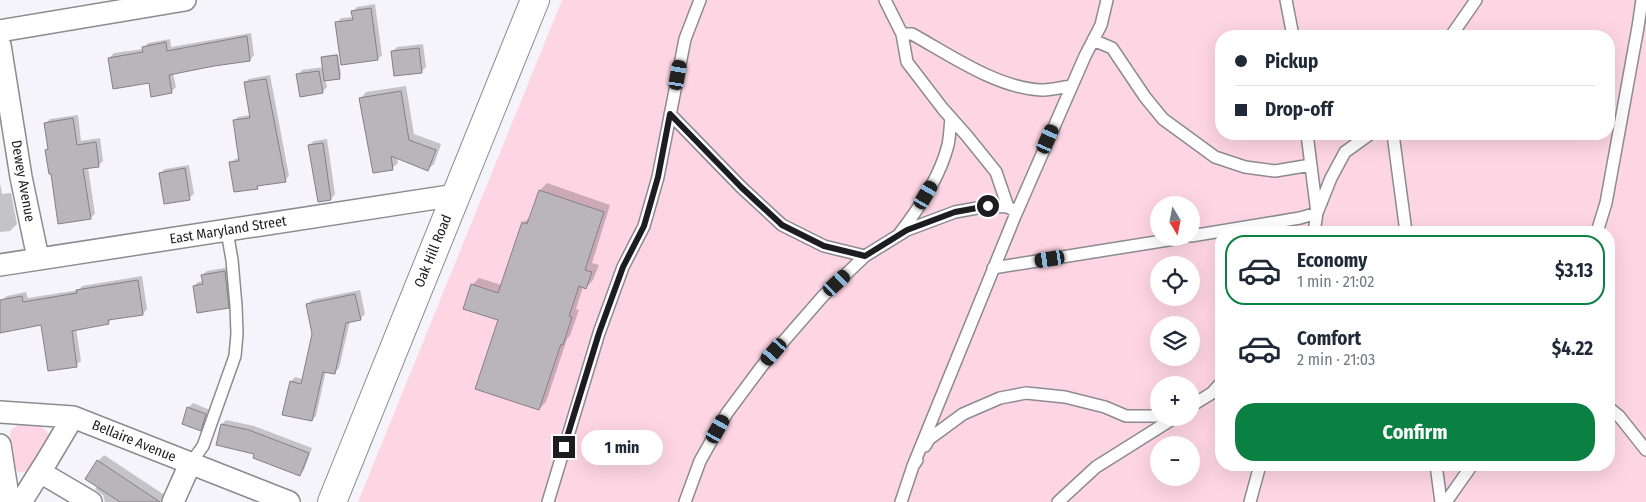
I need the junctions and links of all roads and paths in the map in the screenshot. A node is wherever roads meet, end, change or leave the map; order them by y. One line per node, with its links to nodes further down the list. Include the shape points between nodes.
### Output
1 (185, 0): 11 (street)
2 (535, 0): 22 (main road, Oak Hill Road)
3 (700, 0): 16 (lane, via 685,39)
4 (1107, 0): 13 (lane, via 1101,25)
5 (1286, 0): 9 (lane)
6 (1476, 0): 10 (lane)
7 (1642, 0): 28 (lane, via 1608,194)
8 (885, 1): 12 (lane)
9 (1292, 30)
10 (1455, 30)
11 (0, 31)
12 (902, 34): 15 (lane, via 912,34 986,74 1015,85 1041,90); 17 (lane, via 907,62)
13 (1093, 40): 15 (lane); 21 (lane, via 1112,48 1163,119 1215,157 1275,171)
14 (0, 45): 35 (street, Dewey Avenue)
15 (1072, 86): 23 (lane)
16 (670, 114): 34 (lane, via 782,225 824,246); 59 (lane, via 658,177 644,226 623,267 599,333)
17 (951, 118): 23 (lane, via 996,172); 32 (lane, via 948,144 935,179 916,212)
18 (1308, 140): 21 (lane)
19 (1362, 140): 24 (lane, via 1345,152)
20 (1394, 140): 27 (lane)
21 (1311, 164): 24 (lane)
22 (456, 196): 29 (street, East Maryland Street); 58 (main road, Oak Hill Road)
23 (1012, 209): 32 (lane, via 988,206 955,212); 37 (lane)
24 (1318, 213): 25 (lane); 26 (lane)
25 (1252, 226)
26 (1315, 226)
27 (1405, 226)
28 (1599, 226)
29 (226, 231): 35 (street, East Maryland Street); 47 (lane, via 236,306 235,356 204,446)
30 (1215, 232): 31 (lane)
31 (1200, 235)
32 (896, 237): 34 (lane)
33 (1150, 243): 37 (lane)
34 (865, 256): 60 (lane, via 823,296 726,413 700,461)
35 (38, 258): 36 (street, East Maryland Street)
36 (0, 265)
37 (993, 268): 48 (lane)
38 (1215, 390): 39 (lane)
39 (1200, 400)
40 (0, 412): 43 (street, Bellaire Avenue)
41 (1615, 413): 46 (lane)
42 (1150, 416): 48 (lane, via 1126,416 1065,397 1026,393 1000,398 963,414 929,439)
43 (73, 417): 47 (street, Bellaire Avenue); 52 (street)
44 (1161, 426): 62 (lane, via 1096,466)
45 (0, 445): 53 (street)
46 (1646, 450)
47 (190, 464): 56 (street); 57 (street, Bellaire Avenue)
48 (913, 466): 61 (lane)
49 (1258, 471): 63 (lane)
50 (1437, 471): 64 (lane)
51 (1468, 471): 65 (lane)
52 (40, 472): 54 (street); 55 (street)
53 (9, 502)
54 (21, 502)
55 (90, 502)
56 (173, 502)
57 (288, 502)
58 (332, 502)
59 (548, 502)
60 (685, 502)
61 (901, 502)
62 (1058, 502)
63 (1250, 502)
64 (1441, 502)
65 (1446, 502)

